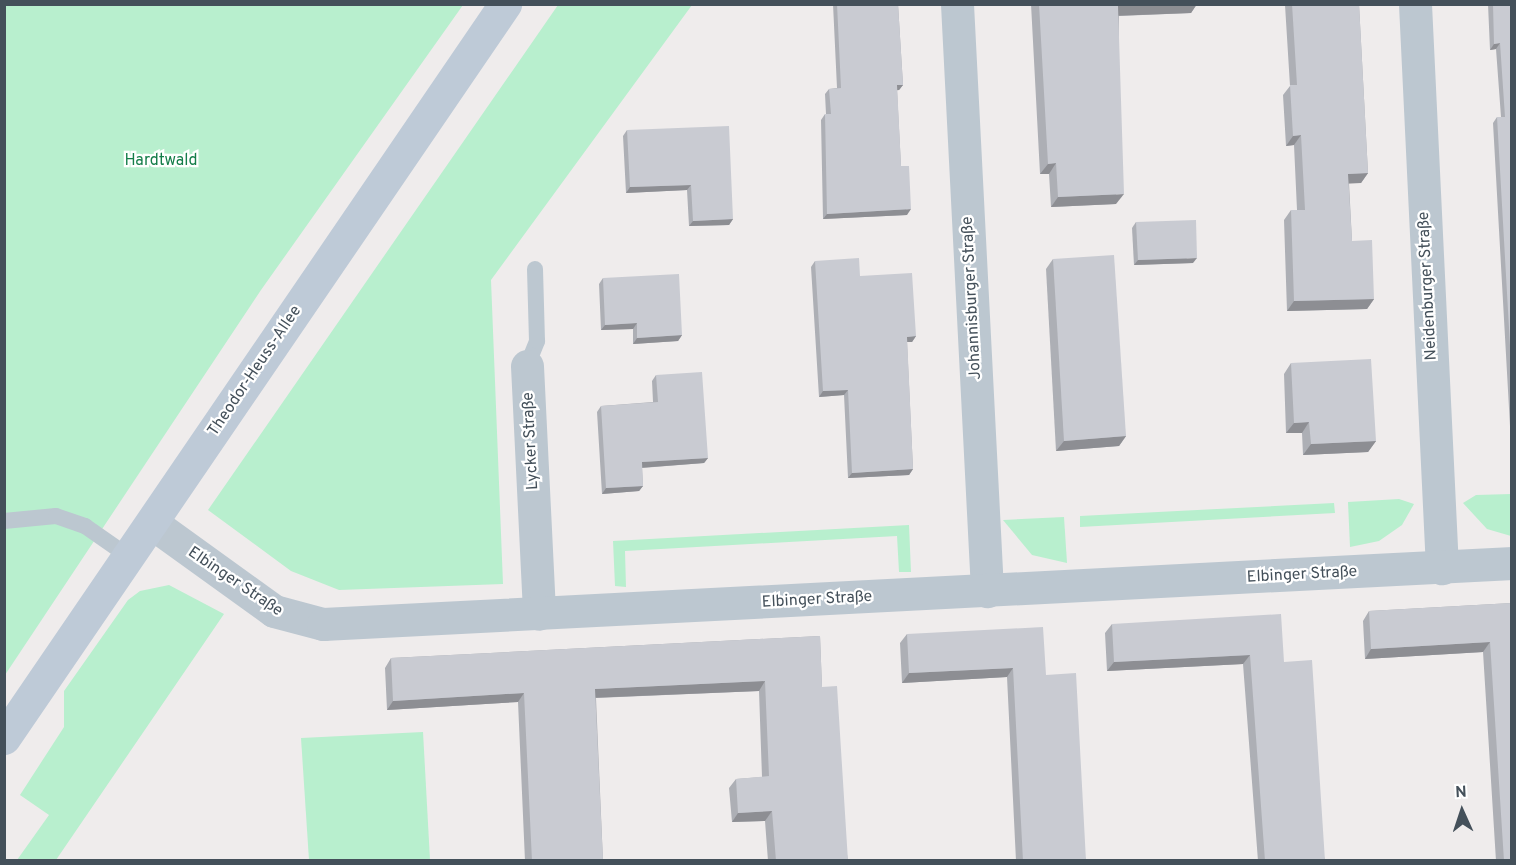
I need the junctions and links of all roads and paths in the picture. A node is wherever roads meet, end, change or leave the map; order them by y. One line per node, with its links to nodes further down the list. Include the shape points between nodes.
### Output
1 (506, 4): 7 (main road, Theodor-Heuss-Allee)
2 (957, 4): 11 (street, Johannisburger Straße)
3 (1415, 4): 10 (street, Neidenburger Straße)
4 (535, 269): 5 (lane, Lycker Straße, via 537,342)
5 (527, 366): 12 (street, Lycker Straße)
6 (5, 520): 8 (lane, via 56,516 85,526)
7 (152, 523): 8 (main road, Theodor-Heuss-Allee); 12 (street, Elbinger Straße, via 274,611 304,622)
8 (128, 556): 13 (main road, Theodor-Heuss-Allee)
9 (1512, 563): 10 (street, Elbinger Straße)
10 (1442, 568): 11 (street, Elbinger Straße)
11 (987, 591): 12 (street, Elbinger Straße)
12 (539, 614)
13 (4, 738)

